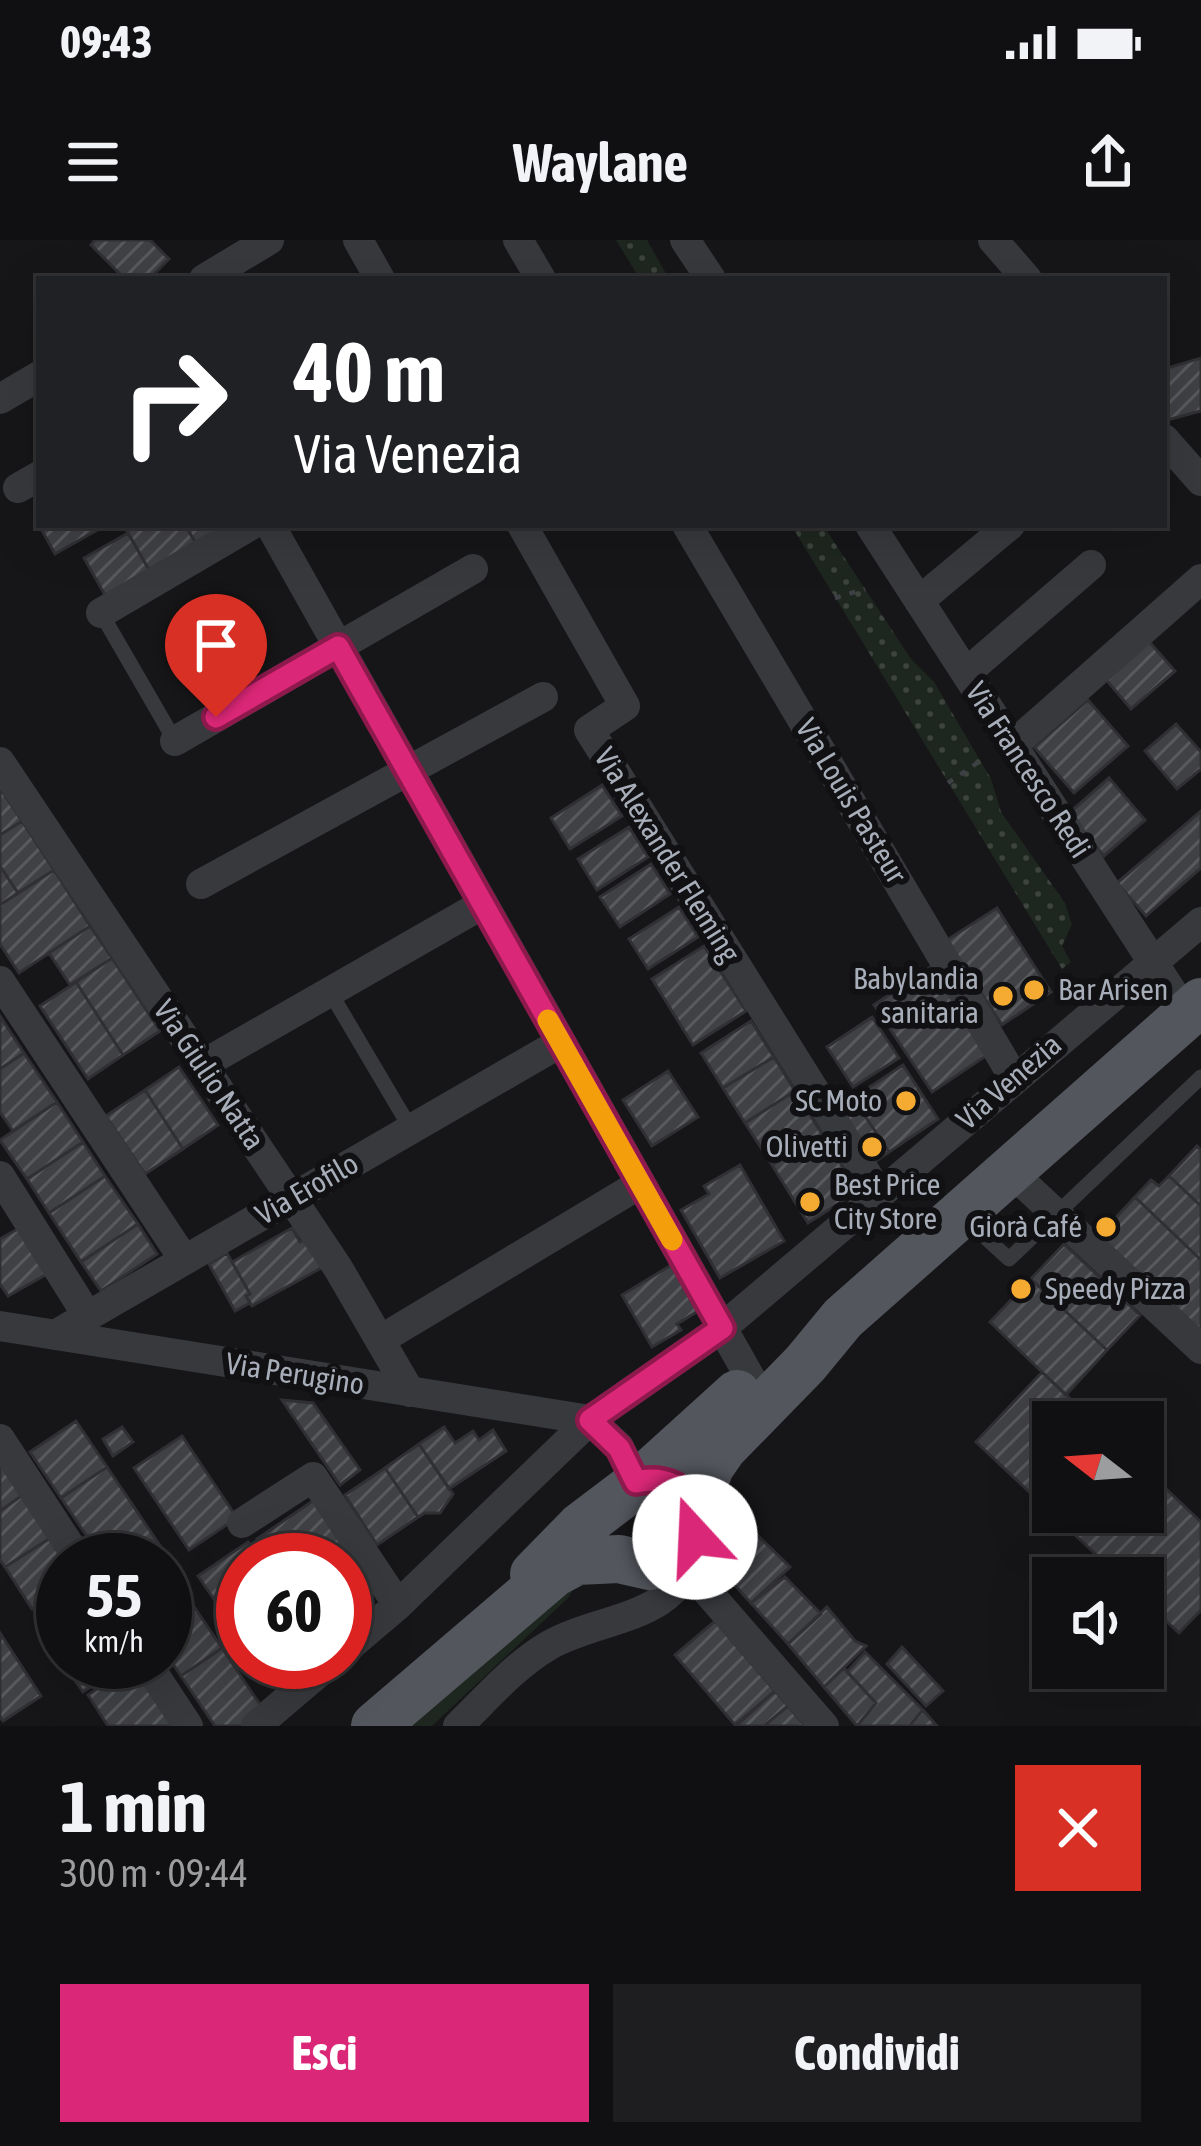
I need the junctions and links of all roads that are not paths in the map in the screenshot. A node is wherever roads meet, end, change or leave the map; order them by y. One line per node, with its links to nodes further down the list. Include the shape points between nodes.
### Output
1 (269, 240): 6 (street)
2 (358, 240): 8 (street)
3 (518, 240): 9 (street)
4 (685, 240): 10 (street)
5 (993, 240): 11 (street)
6 (231, 249): 7 (street)
7 (207, 276)
8 (378, 276)
9 (539, 276)
10 (708, 276)
11 (1024, 276)
12 (36, 378): 13 (street)
13 (0, 399)
14 (1167, 442): 15 (street)
15 (1201, 482)
16 (246, 528): 26 (street)
17 (272, 528): 27 (street)
18 (524, 528): 49 (street, Via Alexander Fleming, via 625,706 589,730)
19 (689, 528): 44 (street, Via Louis Pasteur)
20 (1006, 528): 25 (street)
21 (883, 530): 25 (street, Via Francesco Redi)
22 (1091, 565): 28 (street)
23 (473, 569): 27 (street)
24 (1201, 579): 31 (street)
25 (919, 601): 28 (street, Via Francesco Redi)
26 (101, 613): 30 (lane)
27 (338, 647): 30 (street); 33 (street)
28 (966, 673): 31 (street, Via Francesco Redi)
29 (543, 698): 33 (street)
30 (175, 741)
31 (1012, 745): 37 (street, Via Francesco Redi)
32 (0, 761): 42 (street, Via Giulio Natta)
33 (408, 770): 34 (street); 35 (street)
34 (201, 884)
35 (483, 904): 39 (street); 41 (street)
36 (1201, 922): 37 (street, Via Venezia)
37 (1152, 960): 40 (street, Via Francesco Redi); 44 (street, Via Venezia)
38 (0, 981): 53 (street)
39 (330, 992): 42 (street); 45 (lane)
40 (1194, 1008): 46 (main road)
41 (560, 1043): 45 (street, Via Erofilo); 48 (street)
42 (202, 1065): 50 (street, Via Giulio Natta)
43 (1201, 1076): 52 (lane)
44 (1014, 1078): 49 (street, Via Venezia)
45 (411, 1130): 50 (street, Via Erofilo)
46 (1010, 1171): 51 (main road); 52 (street)
47 (0, 1176): 54 (street)
48 (640, 1184): 57 (street); 59 (street)
49 (879, 1194): 57 (street, Via Venezia)
50 (291, 1198): 53 (street, Via Erofilo); 59 (street, Via Giulio Natta)
51 (961, 1214): 52 (lane, via 1009,1259); 55 (main road)
52 (1056, 1214): 60 (street)
53 (183, 1258): 54 (street, Via Erofilo)
54 (87, 1315): 58 (street, Via Erofilo)
55 (843, 1318): 61 (main road); 68 (main road, via 723,1448)
56 (0, 1326): 58 (street, Via Perugino)
57 (722, 1328): 61 (street); 63 (street, Via Venezia)
58 (55, 1335): 62 (street, Via Perugino)
59 (380, 1340): 62 (street, Via Giulio Natta)
60 (1201, 1348)
61 (752, 1381): 65 (main road)
62 (410, 1392): 63 (street, Via Perugino)
63 (590, 1420): 65 (street, via 619,1448); 69 (street, Via Venezia)
64 (0, 1439): 67 (street)
65 (634, 1484): 68 (main road, via 611,1515); 68 (main road, via 668,1480 690,1496); 72 (main road)
66 (242, 1523): 69 (street, via 313,1477)
67 (61, 1533)
68 (659, 1550): 70 (street, via 624,1582); 70 (street, via 656,1603); 72 (main road, via 554,1573); 79 (street, via 699,1582)
69 (398, 1604): 71 (street, Via Venezia)
70 (622, 1620): 78 (street, via 546,1647)
71 (372, 1627)
72 (453, 1655): 77 (main road)
73 (164, 1689): 75 (street)
74 (299, 1689): 76 (street)
75 (188, 1726)
76 (256, 1726)
77 (375, 1726)
78 (458, 1726)
79 (824, 1726)

